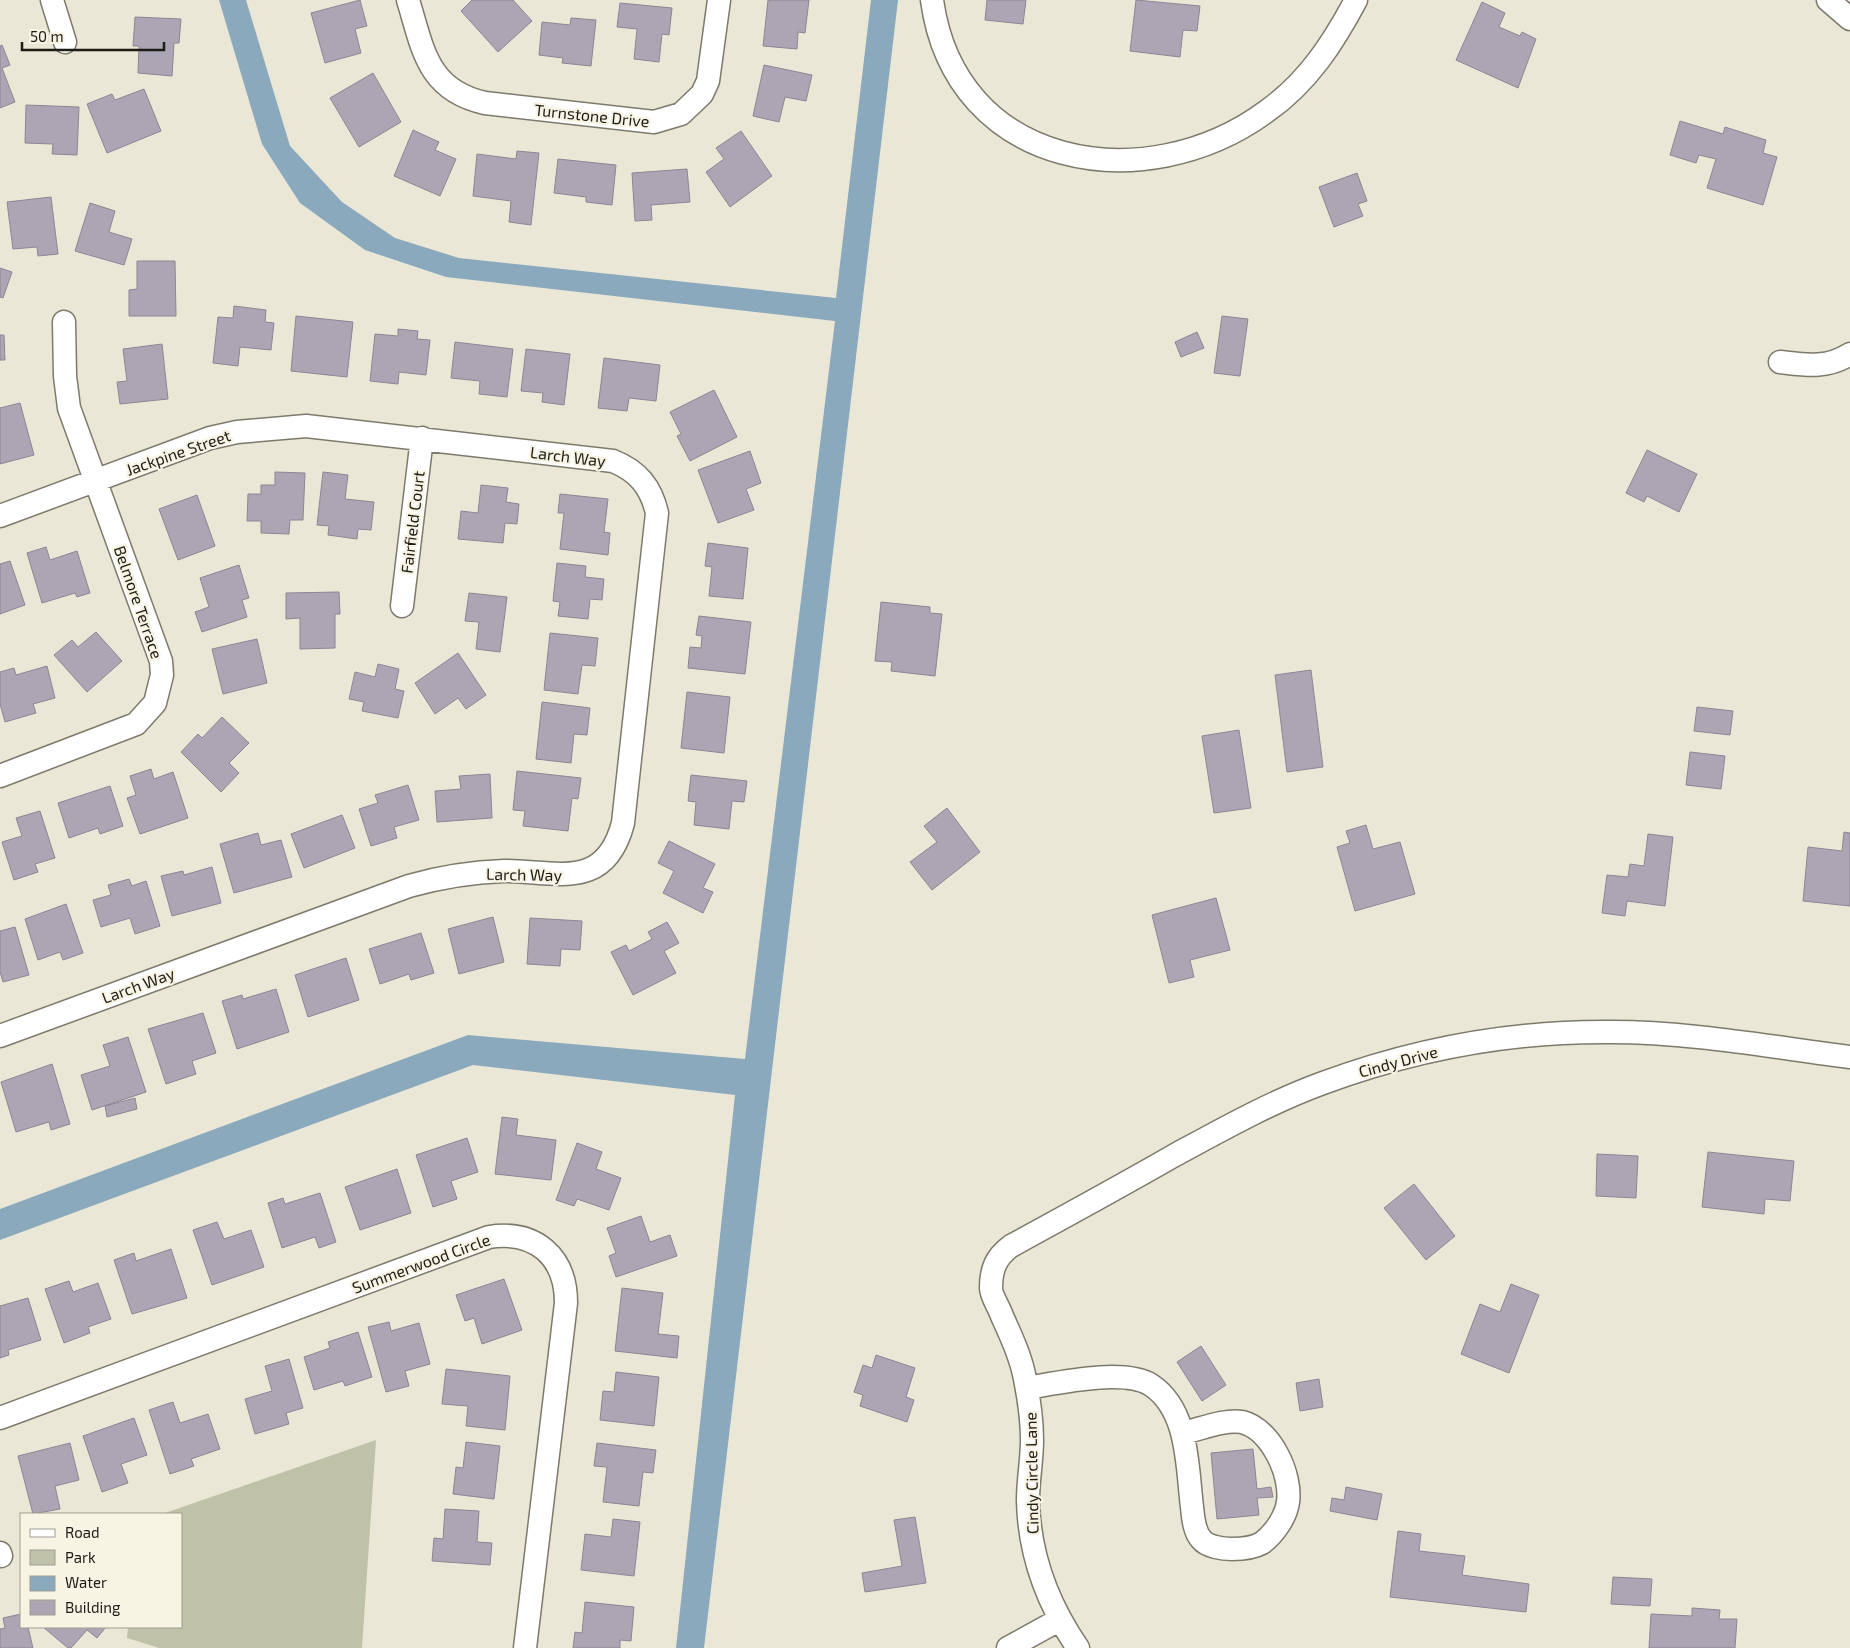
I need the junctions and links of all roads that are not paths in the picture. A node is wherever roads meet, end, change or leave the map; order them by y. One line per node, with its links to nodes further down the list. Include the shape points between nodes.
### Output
1 (52, 0): 6 (street)
2 (408, 0): 3 (street, Turnstone Drive, via 430,67 448,88 466,98 485,103 654,122 681,114 702,94 711,68)
3 (719, 0)
4 (932, 0): 5 (street, via 935,24 949,63 972,98 1003,126 1036,145 1063,154 1124,160 1174,154 1238,130 1280,101 1316,65 1336,38)
5 (1356, 0)
6 (65, 42)
7 (64, 322): 11 (street, Belmore Terrace, via 69,408)
8 (1850, 354): 9 (street, via 1837,363 1812,366)
9 (1780, 362)
10 (422, 438): 11 (street, Jackpine Street, via 306,426 246,431 210,438); 13 (street, Fairfield Court); 15 (street, Larch Way, via 613,461 638,475 654,499 657,527 624,813 619,837 612,850 591,868 569,876 506,871 464,874 410,886)
11 (95, 480): 12 (street, Jackpine Street); 14 (street, Belmore Terrace, via 161,661 160,690 155,703 136,724)
12 (0, 516)
13 (402, 606)
14 (0, 776)
15 (0, 1036)
16 (1850, 1057): 17 (street, Cindy Drive, via 1671,1034 1612,1032 1552,1033 1435,1049 1330,1080 1267,1106 1011,1246)
17 (994, 1265): 18 (street, Cindy Circle Lane, via 991,1290 1017,1349)
18 (1027, 1388): 20 (street, via 1118,1377 1139,1380 1151,1385 1164,1398); 21 (street, Cindy Circle Lane, via 1032,1440 1028,1499 1030,1531 1046,1594)
19 (0, 1418): 22 (street, Summerwood Circle, via 489,1237 522,1237 535,1243 556,1262 566,1289)
20 (1183, 1433): 20 (street, via 1193,1512 1201,1540 1229,1549 1246,1549 1260,1544 1274,1532 1288,1502 1281,1464 1268,1438 1261,1430 1241,1422)
21 (1059, 1620): 23 (street); 24 (street, Cindy Circle Lane)
22 (525, 1648)
23 (1008, 1648)
24 (1078, 1648)

